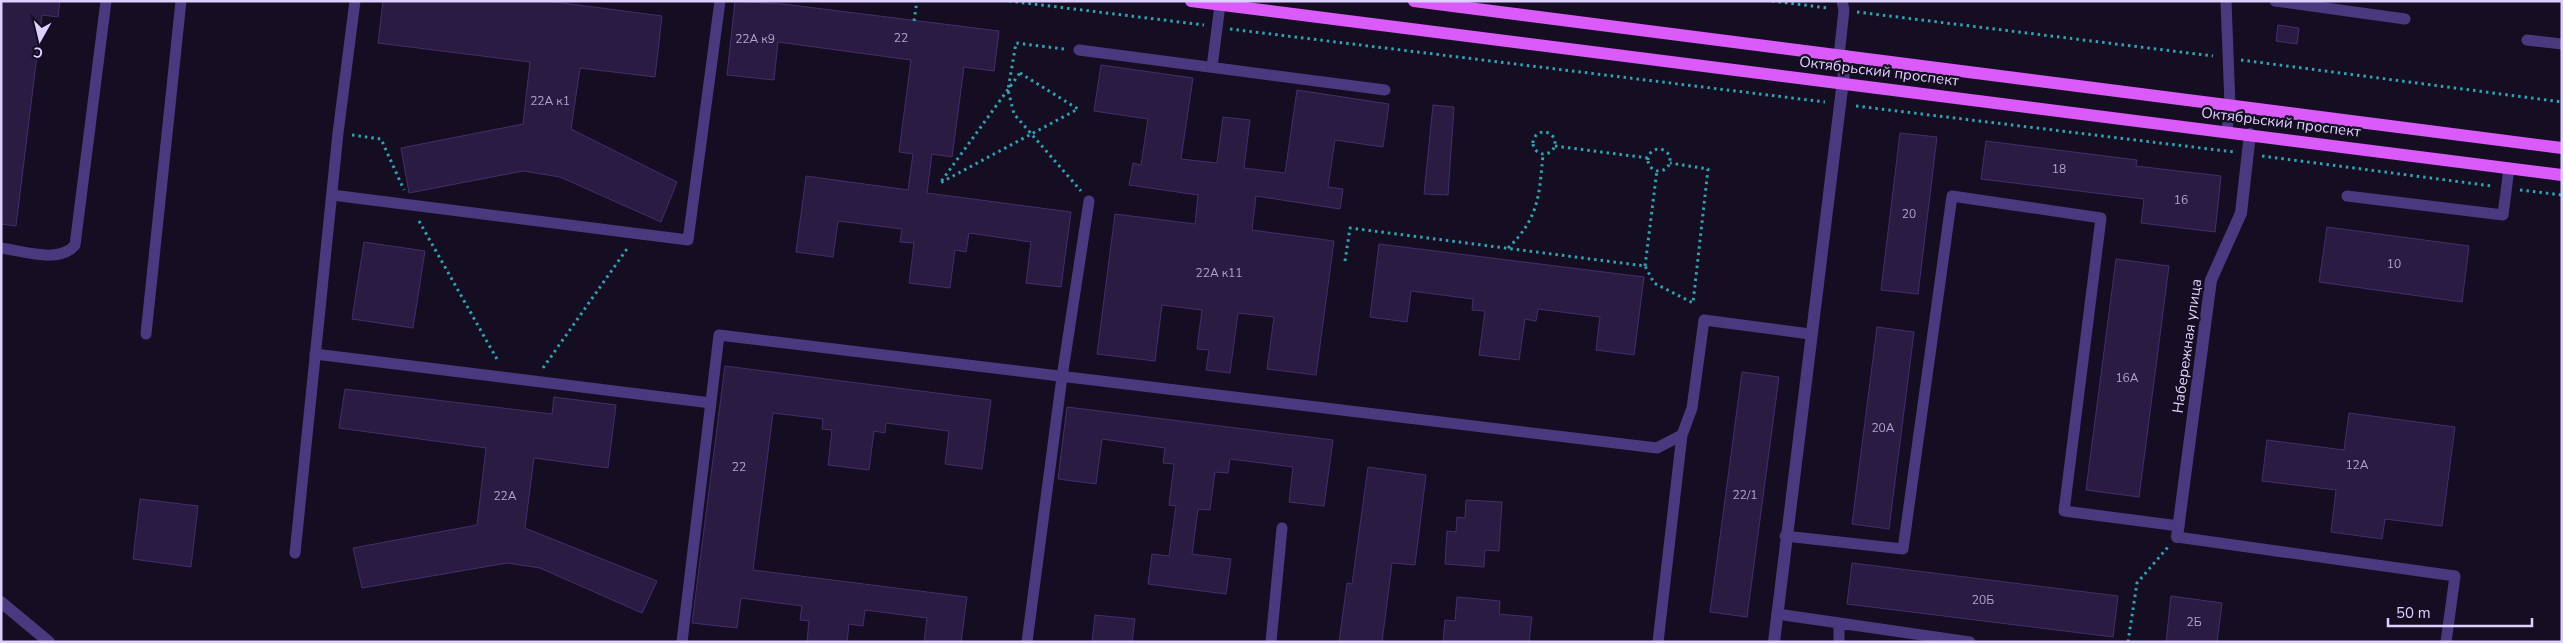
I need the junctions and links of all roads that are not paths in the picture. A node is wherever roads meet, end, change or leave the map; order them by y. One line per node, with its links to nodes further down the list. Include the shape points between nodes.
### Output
1 (106, 1): 29 (lane, via 75,245 70,251 56,255)
2 (181, 1): 30 (lane)
3 (355, 1): 26 (lane)
4 (720, 1): 26 (lane, via 688,240)
5 (1191, 1): 10 (main road, Октябрьский проспект)
6 (1414, 1): 9 (main road, Октябрьский проспект)
7 (2226, 1): 20 (lane)
8 (2275, 1): 12 (lane)
9 (1453, 4): 16 (main road, Октябрьский проспект)
10 (1220, 5): 17 (lane); 18 (main road, Октябрьский проспект)
11 (1843, 6): 16 (lane)
12 (2405, 19)
13 (2527, 40): 14 (lane)
14 (2562, 44)
15 (1079, 50): 17 (lane)
16 (1843, 56): 18 (street); 20 (main road, Октябрьский проспект)
17 (1212, 67): 19 (lane)
18 (1842, 83): 21 (main road, Октябрьский проспект); 31 (street)
19 (1385, 90)
20 (2230, 105): 21 (lane); 23 (main road, Октябрьский проспект)
21 (2227, 131): 22 (main road, Октябрьский проспект)
22 (2250, 134): 24 (main road, Октябрьский проспект); 37 (street, Набережная улица, via 2241,212 2211,280)
23 (2562, 148)
24 (2509, 168): 25 (main road, Октябрьский проспект); 27 (lane, via 2503,215)
25 (2562, 175)
26 (332, 195): 32 (lane)
27 (2346, 196)
28 (1090, 201): 33 (lane)
29 (1, 248)
30 (146, 334)
31 (1810, 334): 35 (lane, via 1704,320 1692,408); 38 (street)
32 (315, 354): 34 (lane); 39 (lane)
33 (1062, 377): 34 (lane, via 719,335); 35 (lane, via 1657,448); 45 (lane)
34 (711, 403): 44 (lane)
35 (1682, 436): 47 (lane)
36 (1282, 528): 46 (lane)
37 (2178, 531): 38 (lane, via 2064,510 2100,218 1952,196 1903,550); 51 (lane, via 2455,576)
38 (1785, 536): 41 (street)
39 (295, 553)
40 (1, 602): 43 (street)
41 (1777, 614): 42 (lane); 48 (street)
42 (1839, 623): 49 (lane); 50 (lane)
43 (50, 642)
44 (682, 642)
45 (1027, 642)
46 (1271, 642)
47 (1658, 642)
48 (1774, 642)
49 (1839, 642)
50 (1970, 642)
51 (2446, 642)

